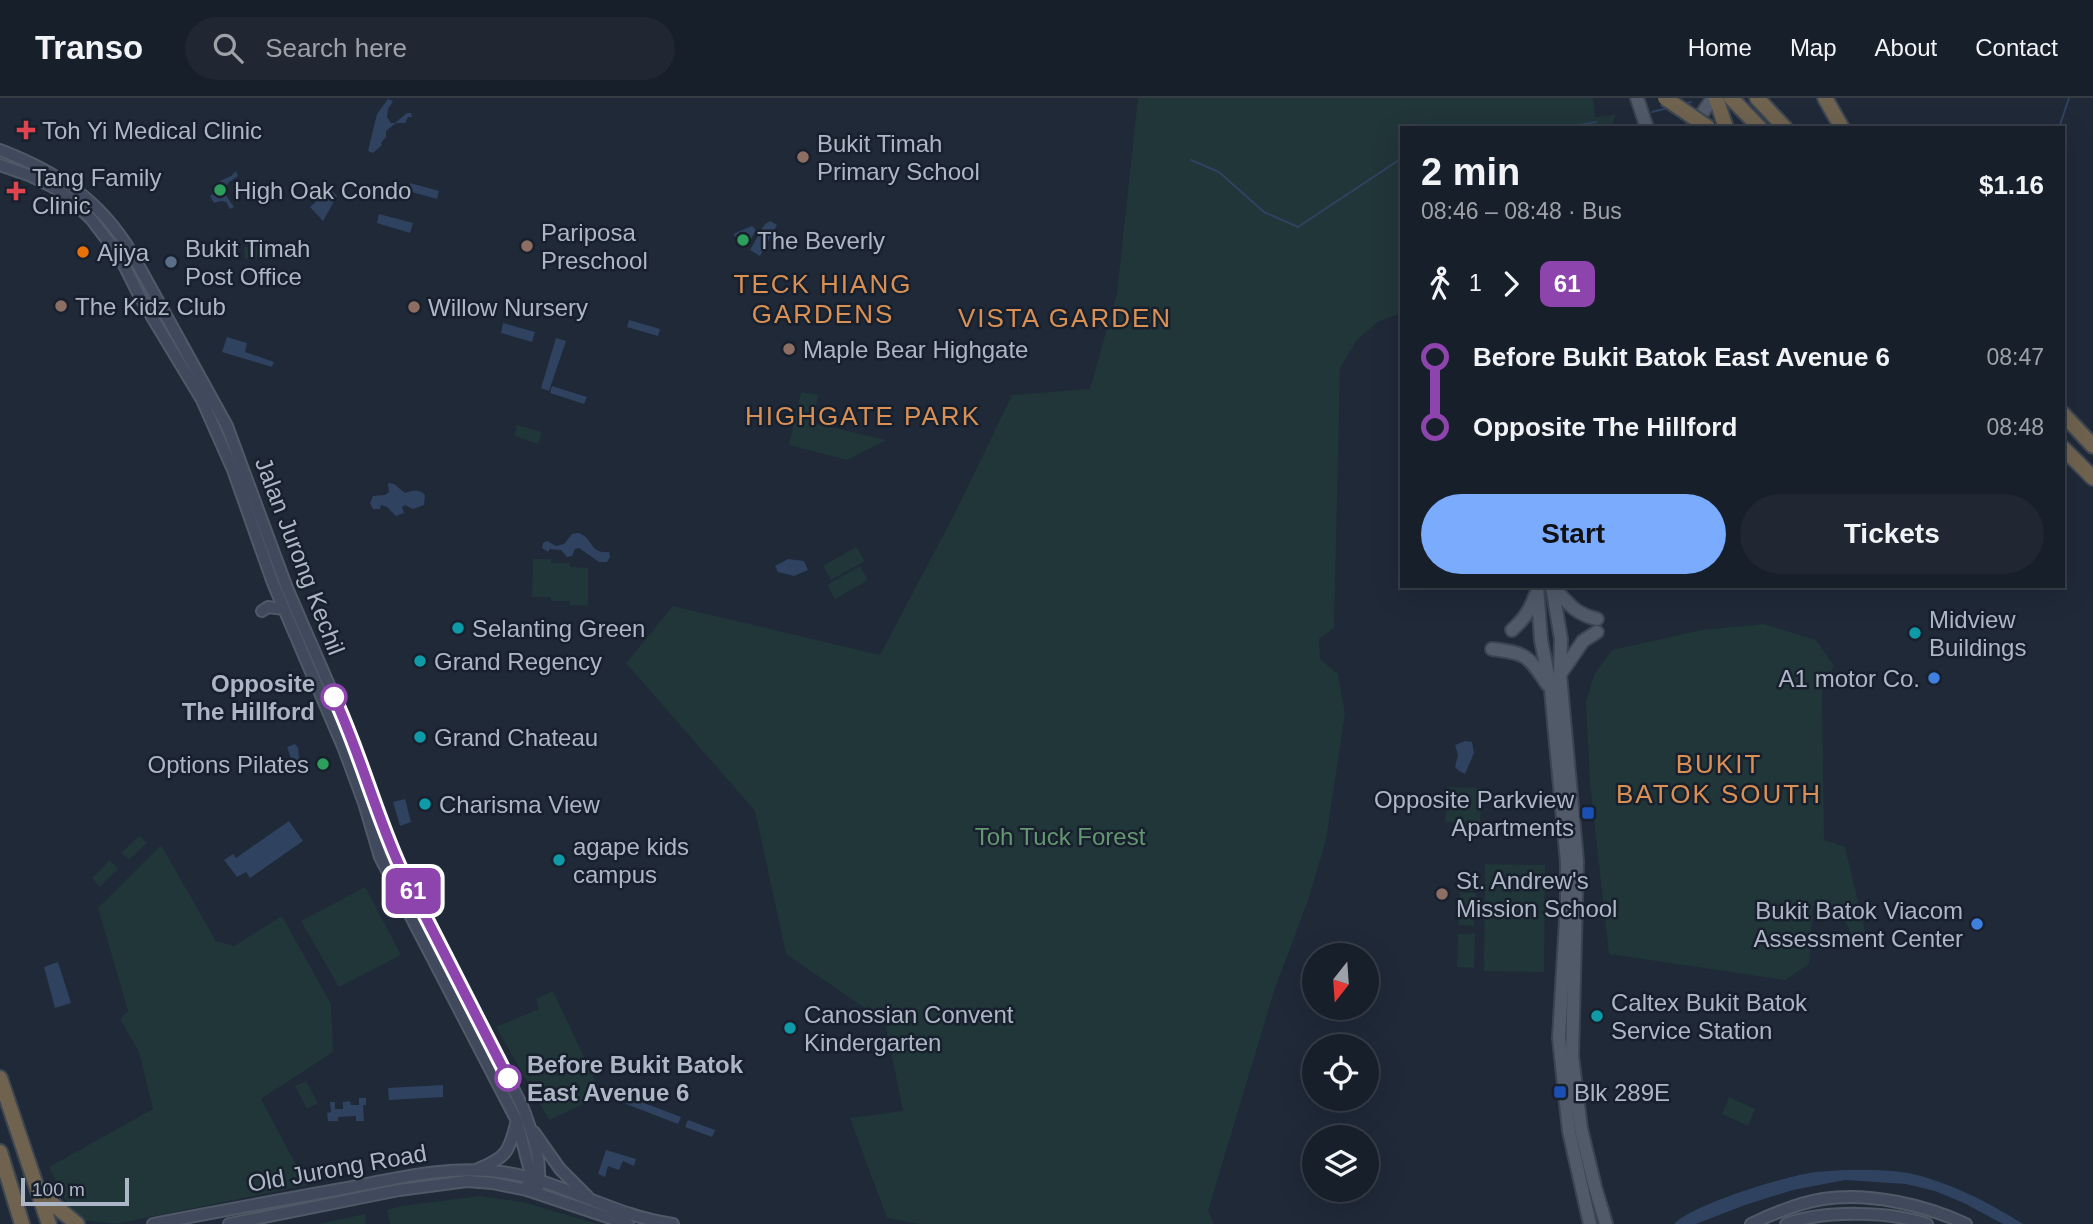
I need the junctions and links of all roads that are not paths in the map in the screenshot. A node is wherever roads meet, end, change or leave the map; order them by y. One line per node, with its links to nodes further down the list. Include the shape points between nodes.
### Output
1 (1637, 98): 6 (main road)
2 (1665, 98): 8 (highway, bridge)
3 (1757, 98): 12 (highway)
4 (1825, 98): 13 (highway)
5 (1722, 100): 7 (main road); 9 (main road); 10 (highway); 11 (highway)
6 (1646, 126)
7 (1694, 126)
8 (1705, 126)
9 (1709, 126)
10 (1726, 126)
11 (1756, 126)
12 (1783, 126)
13 (1841, 126)
14 (0, 150): 32 (main road, Jalan Jurong Kechil, via 70,184 119,233 228,426 287,588)
15 (0, 165): 26 (main road, Jalan Jurong Kechil, via 69,198 120,257 207,411)
16 (2065, 410): 18 (highway)
17 (2065, 416): 18 (highway)
18 (2082, 434): 19 (highway)
19 (2093, 446)
20 (2065, 450): 21 (highway)
21 (2093, 478)
22 (1538, 588): 28 (main road, via 1531,608)
23 (1538, 588): 31 (main road, via 1541,640)
24 (1552, 588): 30 (main road, via 1561,639)
25 (1554, 588): 30 (main road, via 1597,625)
26 (284, 609): 27 (main road); 33 (main road, Jalan Jurong Kechil)
27 (262, 611)
28 (1512, 630)
29 (1492, 649): 31 (main road, via 1517,652 1532,661)
30 (1560, 675): 50 (main road, via 1577,861 1572,1056 1581,1129)
31 (1551, 690): 49 (main road, via 1567,862 1559,1038 1569,1131)
32 (340, 708): 33 (main road, via 336,716); 36 (main road, Jalan Jurong Kechil, via 386,837)
33 (328, 713): 35 (main road, Jalan Jurong Kechil, via 356,780 380,857)
34 (0, 1078): 40 (highway)
35 (517, 1121): 38 (main road, via 512,1143 503,1156); 39 (main road, Jalan Jurong Kechil)
36 (530, 1126): 39 (main road, Jalan Jurong Kechil, via 541,1171); 41 (main road, via 560,1169)
37 (0, 1152): 42 (highway)
38 (476, 1170): 39 (main road, Old Jurong Road, via 503,1172); 45 (main road, Old Jurong Road, via 424,1173)
39 (533, 1186): 41 (main road); 46 (main road, Old Jurong Road, via 446,1183); 47 (main road)
40 (37, 1190): 42 (highway, via 35,1205); 43 (highway); 44 (highway)
41 (595, 1203): 48 (main road)
42 (21, 1218)
43 (49, 1224)
44 (78, 1224)
45 (153, 1224)
46 (229, 1224)
47 (628, 1224)
48 (673, 1224)
49 (1590, 1224)
50 (1606, 1224)
51 (1751, 1224): 54 (main road, via 1786,1208 1839,1198 1928,1208)
52 (1786, 1224): 53 (main road, via 1849,1214 1892,1215)
53 (1927, 1224)
54 (1966, 1224)

